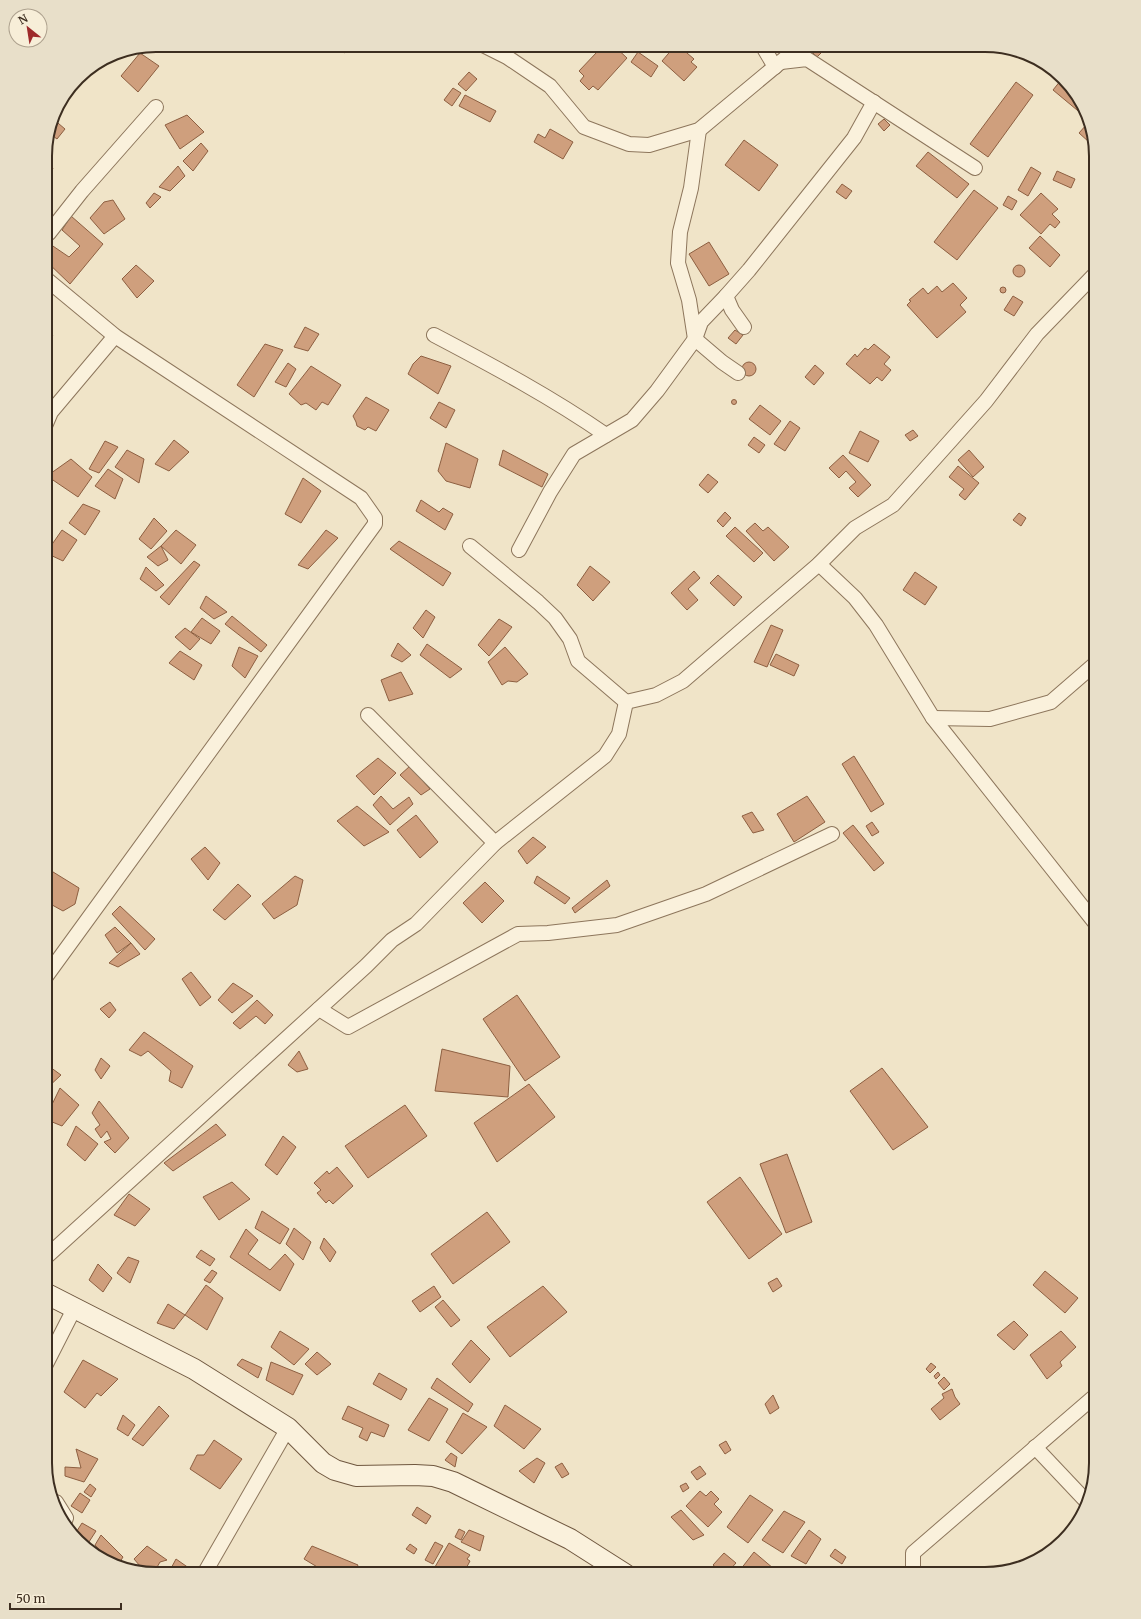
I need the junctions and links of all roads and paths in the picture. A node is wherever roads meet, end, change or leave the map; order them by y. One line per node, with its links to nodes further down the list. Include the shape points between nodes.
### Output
1 (499, 52): 7 (street, via 550,86 584,127 629,144 649,145)
2 (768, 52): 4 (street)
3 (793, 52): 4 (street)
4 (778, 65): 5 (street, via 807,59); 7 (street)
5 (874, 102): 8 (street); 12 (street, via 854,138)
6 (156, 107): 9 (street)
7 (699, 130): 16 (street, via 691,188 680,232 678,263 689,300)
8 (975, 168)
9 (52, 229)
10 (1089, 279): 22 (street, via 1037,334 986,400 893,505 855,528)
11 (52, 284): 15 (street)
12 (726, 296): 13 (street); 16 (street, via 701,322)
13 (744, 327)
14 (434, 335): 19 (street, via 520,381)
15 (115, 336): 18 (street); 30 (street, via 361,498 375,518 375,524)
16 (695, 339): 17 (street); 19 (street, via 632,420)
17 (738, 373)
18 (52, 411)
19 (606, 435): 21 (street, via 574,454)
20 (470, 546): 24 (street, via 555,618 570,639 578,661)
21 (519, 550)
22 (818, 564): 24 (street, via 683,681 656,695); 26 (street, via 855,598 876,625)
23 (1089, 669): 26 (street, via 1051,702 990,719)
24 (626, 702): 28 (street, via 619,734 604,756)
25 (368, 715): 28 (street)
26 (933, 718): 29 (street)
27 (832, 834): 31 (street, via 706,894 617,925 518,934 348,1027)
28 (495, 843): 31 (street, via 416,924 392,940)
29 (1089, 915)
30 (52, 968)
31 (319, 1009): 32 (street)
32 (52, 1252)
33 (52, 1297): 34 (street)
34 (74, 1309): 35 (street); 37 (street, via 194,1369)
35 (52, 1352)
36 (1089, 1401): 38 (street)
37 (288, 1428): 40 (street); 41 (street, via 323,1463 335,1470 356,1476 415,1474 452,1482 570,1539)
38 (1035, 1447): 39 (street); 42 (street, via 913,1553)
39 (1083, 1497)
40 (208, 1567)
41 (614, 1567)
42 (913, 1567)

